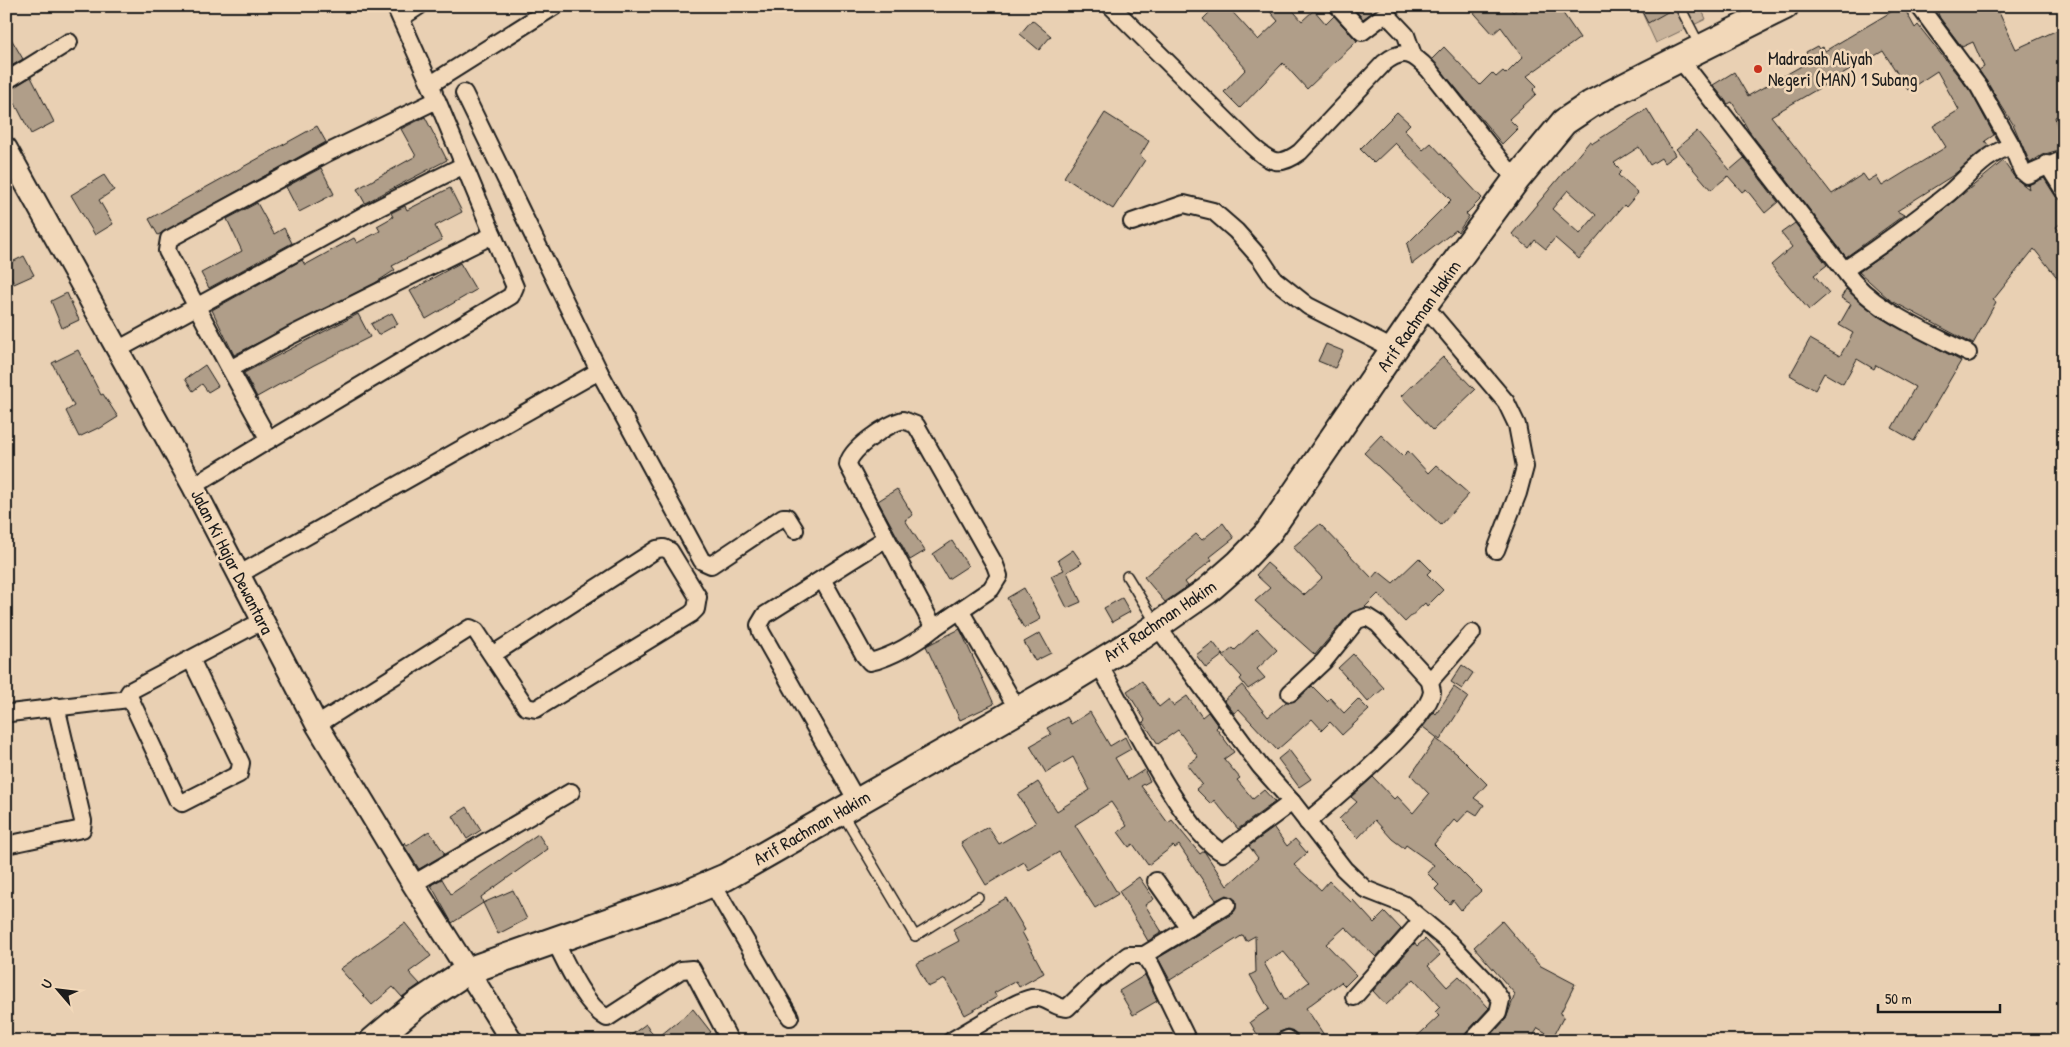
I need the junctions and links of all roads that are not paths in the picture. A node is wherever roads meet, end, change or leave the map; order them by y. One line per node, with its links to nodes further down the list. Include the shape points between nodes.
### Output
1 (419, 6): 7 (street)
2 (555, 6): 13 (street)
3 (1111, 6): 11 (street, via 1252,146 1264,156 1280,162 1288,161 1300,152 1384,63 1400,54)
4 (1338, 6): 11 (street, via 1362,32 1383,16 1389,17 1406,35)
5 (1785, 6): 10 (main road, Arif Rachman Hakim)
6 (1919, 6): 15 (street, via 1979,88)
7 (398, 12): 13 (street)
8 (1682, 12): 10 (lane)
9 (69, 42): 12 (street)
10 (1691, 54): 20 (main road, Arif Rachman Hakim, via 1591,104 1564,122); 24 (street)
11 (1413, 55): 20 (street, via 1429,70)
12 (6, 81)
13 (434, 92): 19 (street); 26 (street, via 172,236 166,243 166,251)
14 (464, 93): 31 (street)
15 (2012, 146): 18 (street, via 2025,174); 24 (street, via 1994,152 1889,241)
16 (6, 148): 27 (street, Jalan Ki Hajar Dewantara)
17 (2064, 159): 18 (street)
18 (2047, 164): 21 (street)
19 (464, 165): 23 (street); 26 (street, via 368,213)
20 (1516, 180): 25 (main road, Arif Rachman Hakim)
21 (2064, 191)
22 (1132, 222): 28 (street, via 1184,204 1213,211 1242,238 1274,280 1308,306)
23 (493, 235): 30 (street); 32 (street, via 515,288 511,296)
24 (1844, 270): 29 (street, via 1860,289 1896,315)
25 (1424, 304): 28 (main road, Arif Rachman Hakim); 36 (street, via 1506,402 1517,425 1525,467)
26 (196, 307): 27 (street); 30 (street)
27 (119, 349): 33 (street, Jalan Ki Hajar Dewantara)
28 (1395, 350): 42 (main road, Arif Rachman Hakim, via 1268,533 1239,564)
29 (1968, 353)
30 (230, 369): 32 (street)
31 (598, 371): 34 (street, via 704,564 711,565 783,516); 37 (street)
32 (269, 440): 33 (street)
33 (193, 486): 37 (street, Jalan Ki Hajar Dewantara)
34 (795, 530)
35 (885, 539): 39 (street); 40 (street, via 853,477 848,460 867,441 898,422 908,421 916,425 998,576 994,586); 43 (street)
36 (1496, 550)
37 (238, 574): 41 (street, Jalan Ki Hajar Dewantara)
38 (1127, 576): 42 (lane)
39 (822, 579): 43 (street, via 870,662 880,660); 57 (street, via 764,615 759,625)
40 (961, 612): 43 (street); 52 (street)
41 (262, 621): 46 (street); 54 (street, Jalan Ki Hajar Dewantara)
42 (1158, 626): 47 (main road, Arif Rachman Hakim); 56 (street, via 1260,766)
43 (934, 628)
44 (1472, 632): 48 (street)
45 (492, 655): 45 (street, via 657,549 670,551 698,597 696,609 691,614 536,709 526,707); 54 (street, via 476,631 470,628)
46 (191, 659): 50 (street, via 130,691); 50 (street, via 241,763 239,774 182,803 177,800)
47 (1098, 663): 52 (main road, Arif Rachman Hakim); 56 (street, via 1173,795 1216,850 1223,853)
48 (1430, 680): 49 (street, via 1378,624 1367,617 1357,620 1324,661); 58 (street, via 1432,692 1400,737)
49 (1290, 693)
50 (129, 699): 51 (street)
51 (56, 706): 53 (street); 59 (street, via 73,772 82,828)
52 (1018, 710): 57 (main road, Arif Rachman Hakim)
53 (10, 713)
54 (317, 725): 62 (street, Jalan Ki Hajar Dewantara)
55 (571, 792): 62 (street)
56 (1292, 802): 58 (street)
57 (849, 806): 61 (main road, Arif Rachman Hakim); 63 (lane, via 915,936)
58 (1308, 822): 65 (street, via 1344,869 1365,889 1404,904)
59 (6, 845)
60 (1156, 880): 66 (street)
61 (712, 883): 67 (main road, Arif Rachman Hakim); 71 (street)
62 (413, 884): 69 (street, Jalan Ki Hajar Dewantara)
63 (978, 897)
64 (1227, 905): 66 (street)
65 (1422, 920): 70 (street); 77 (street, via 1450,942 1501,1000 1498,1013)
66 (1188, 928): 68 (street)
67 (554, 940): 69 (main road, Arif Rachman Hakim); 74 (street, via 590,1003 607,1018 681,970 692,969)
68 (1144, 955): 75 (street, via 1128,955 1067,1008 1061,1008 1046,998 1030,998); 76 (street)
69 (467, 971): 72 (main road, Arif Rachman Hakim, via 417,1004); 73 (street, Jalan Ki Hajar Dewantara)
70 (1354, 997)
71 (790, 1017)
72 (373, 1041)
73 (512, 1041)
74 (730, 1041)
75 (951, 1041)
76 (1188, 1041)
77 (1472, 1041)

